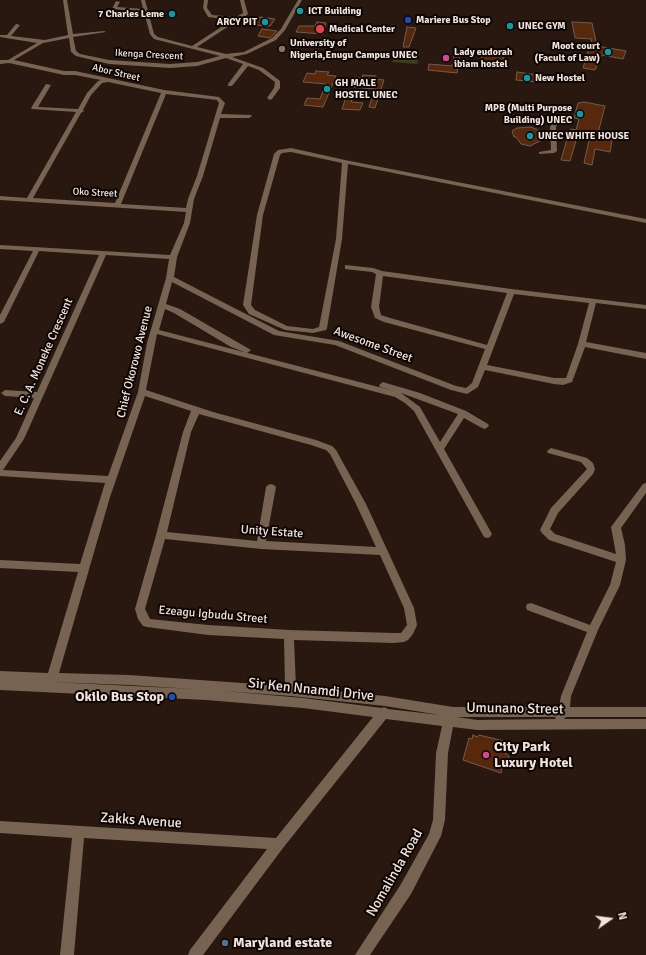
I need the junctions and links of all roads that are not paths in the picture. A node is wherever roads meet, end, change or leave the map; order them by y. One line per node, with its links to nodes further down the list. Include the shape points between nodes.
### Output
1 (65, 0): 12 (street, Ikenga Crescent)
2 (143, 0): 7 (street)
3 (206, 0): 8 (street, via 205,8 209,15)
4 (242, 0): 8 (street, via 246,12)
5 (300, 0): 17 (street, Ikenga Crescent, via 274,39 245,53)
6 (118, 2): 7 (street, via 114,8)
7 (147, 11): 15 (street, via 152,34 156,38)
8 (239, 19): 15 (street)
9 (18, 25): 13 (street)
10 (104, 32): 12 (street)
11 (0, 36): 13 (street)
12 (70, 36): 14 (street); 19 (street, Ikenga Crescent, via 74,52 93,60 168,66)
13 (8, 37): 14 (street)
14 (42, 42): 18 (street)
15 (192, 48): 16 (street)
16 (212, 53): 17 (street); 19 (street)
17 (226, 56): 19 (street, Ikenga Crescent); 21 (street)
18 (9, 61): 20 (street); 22 (street, Abor Street)
19 (208, 61)
20 (0, 62)
21 (247, 64): 24 (street); 26 (street, via 261,69 278,82)
22 (108, 80): 25 (street, Abor Street); 28 (street, via 94,87)
23 (48, 85): 28 (street, via 34,108)
24 (230, 85)
25 (164, 92): 27 (street, Abor Street); 36 (street)
26 (270, 98)
27 (219, 100): 29 (street, Chief Okorowo Avenue, via 222,103)
28 (81, 111): 35 (street)
29 (218, 116): 30 (street); 37 (street, Chief Okorowo Avenue)
30 (249, 116)
31 (555, 122): 32 (street, via 554,151)
32 (541, 153)
33 (345, 162): 33 (street, via 339,239 323,328 313,331 285,328 252,312 247,305 260,215 277,154 280,151 291,150); 38 (street)
34 (0, 198): 35 (street, Oko Street)
35 (29, 200): 36 (street, Oko Street)
36 (118, 204): 37 (street, Oko Street)
37 (188, 210): 42 (street, Chief Okorowo Avenue, via 187,223)
38 (646, 221)
39 (0, 247): 40 (street)
40 (37, 249): 41 (street); 50 (street)
41 (103, 253): 42 (street); 60 (street, E. C. A. Moneke Crescent)
42 (173, 257): 45 (street, Chief Okorowo Avenue)
43 (348, 267): 44 (street)
44 (380, 273): 46 (street); 55 (street, via 375,307 378,316)
45 (170, 278): 48 (street, Chief Okorowo Avenue); 57 (street, Awesome Street, via 277,333 336,343 462,391 472,389)
46 (511, 291): 47 (street); 55 (street, Awesome Street)
47 (593, 301): 49 (street); 54 (street)
48 (162, 305): 51 (street); 52 (street, Chief Okorowo Avenue)
49 (646, 307)
50 (0, 322)
51 (208, 328): 53 (street); 62 (street, via 234,345 251,352 402,390)
52 (155, 331): 53 (street); 58 (street, Chief Okorowo Avenue, via 145,368)
53 (195, 341): 64 (street, via 398,395 417,409)
54 (582, 344): 56 (street); 57 (street, via 569,380 563,382)
55 (489, 348): 57 (street, Awesome Street)
56 (646, 356)
57 (482, 367)
58 (142, 392): 61 (street); 68 (street, Chief Okorowo Avenue)
59 (6, 394): 60 (street)
60 (39, 395): 66 (street, E. C. A. Moneke Crescent, via 20,439)
61 (196, 410): 72 (street, Ezeagu Igbudu Street, via 187,432); 74 (street, via 329,448 361,504)
62 (463, 413): 63 (street); 64 (street)
63 (485, 426)
64 (439, 450): 71 (street)
65 (550, 451): 75 (street, via 584,460 591,469 554,511 545,530 552,537)
66 (0, 468)
67 (0, 473): 68 (street)
68 (112, 480): 77 (street, Chief Okorowo Avenue, via 104,497)
69 (646, 486): 75 (street, via 617,525)
70 (271, 487): 73 (street)
71 (488, 534)
72 (161, 535): 73 (street, Unity Estate); 80 (street, Ezeagu Igbudu Street, via 140,609 147,623)
73 (260, 545): 74 (street, Unity Estate)
74 (381, 551): 80 (street, Ezeagu Igbudu Street, via 409,608 412,625 404,637)
75 (621, 560): 79 (street, via 615,585)
76 (0, 564): 77 (street)
77 (83, 568): 82 (street, Chief Okorowo Avenue)
78 (531, 607): 79 (street)
79 (593, 630): 88 (street, via 566,696)
80 (289, 635): 85 (street)
81 (0, 676): 82 (street, Sir Ken Nnamdi Drive)
82 (52, 677): 84 (street, Sir Ken Nnamdi Drive)
83 (0, 684): 84 (street, Sir Ken Nnamdi Drive)
84 (128, 685): 85 (street, Sir Ken Nnamdi Drive); 86 (street, Sir Ken Nnamdi Drive, via 303,703)
85 (291, 691): 86 (street, Sir Ken Nnamdi Drive)
86 (384, 707): 88 (street, Umunano Street, via 453,712); 89 (street, Umunano Street); 94 (street, Sir Ken Nnamdi Drive)
87 (646, 712): 88 (street, Umunano Street)
88 (563, 713): 90 (street)
89 (449, 722): 90 (street, Umunano Street, via 491,725); 97 (street, Nomalinda Road, via 442,753 440,802 435,836 406,888)
90 (554, 724): 91 (street, Umunano Street)
91 (646, 724)
92 (0, 827): 93 (street, Zakks Avenue)
93 (79, 831): 94 (street, Zakks Avenue, via 151,838); 95 (street)
94 (279, 844): 96 (street, Sir Ken Nnamdi Drive)
95 (67, 955)
96 (195, 955)
97 (362, 955)

